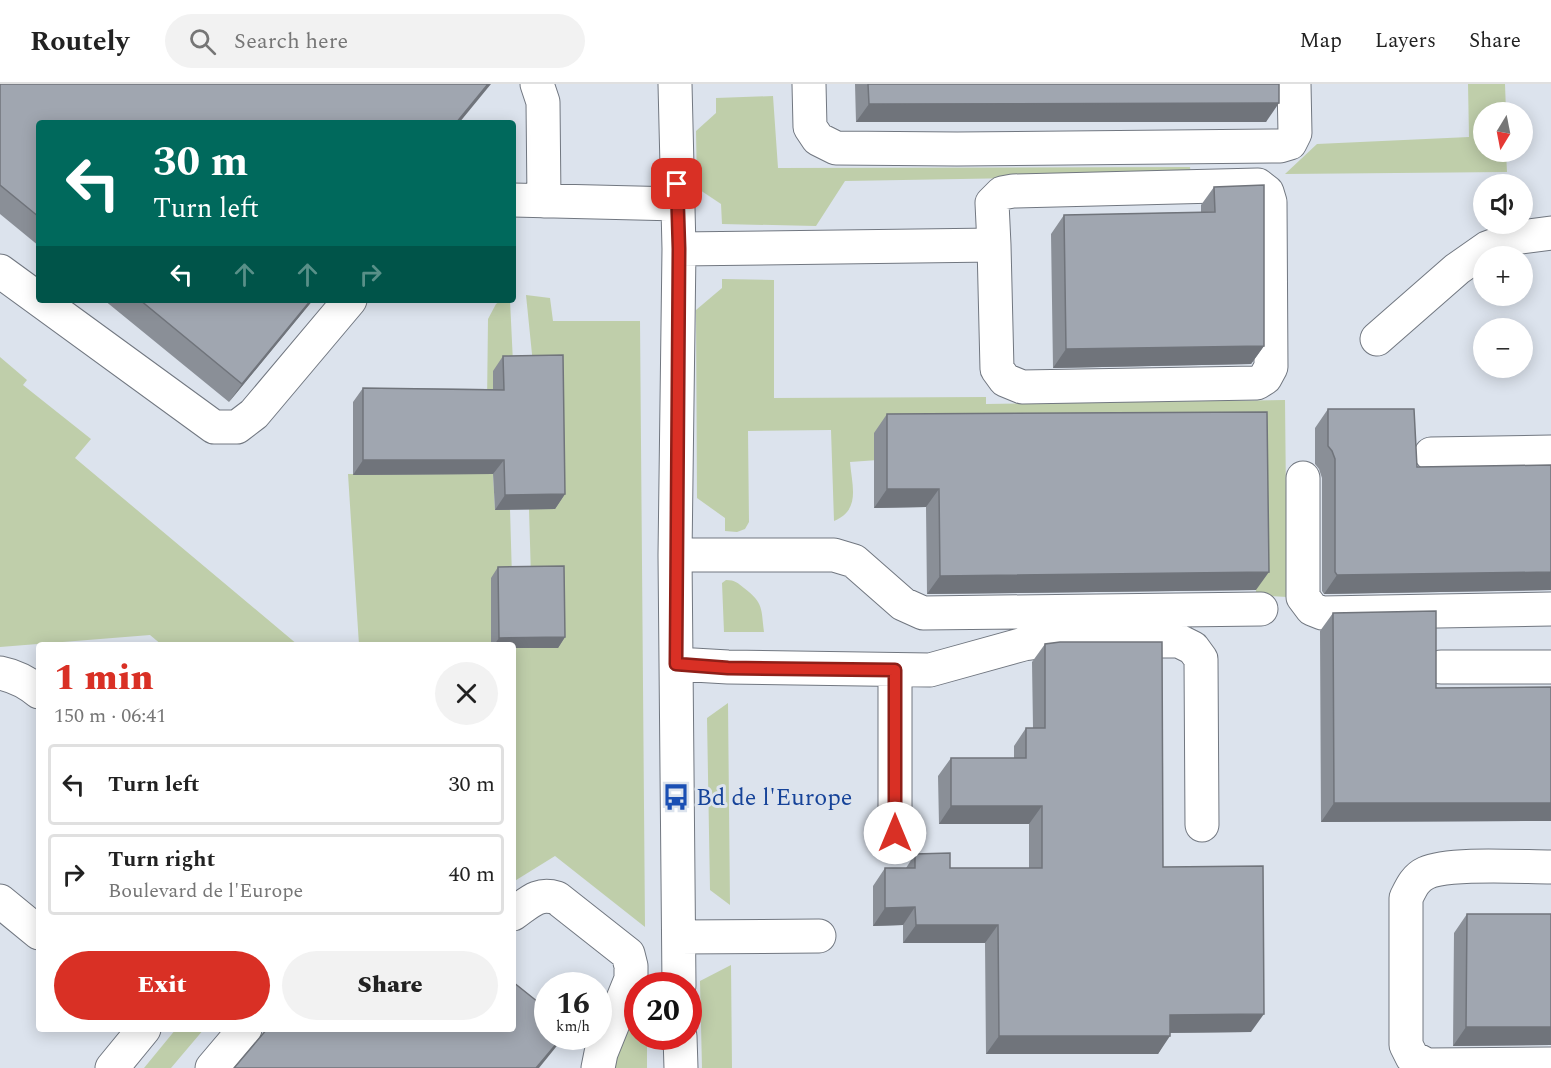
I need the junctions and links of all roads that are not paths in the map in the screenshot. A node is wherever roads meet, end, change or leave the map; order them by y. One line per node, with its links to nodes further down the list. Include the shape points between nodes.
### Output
1 (537, 84): 5 (street, via 543,102)
2 (675, 84): 6 (street)
3 (809, 84): 4 (street, via 810,126 818,139 836,148 946,149 1280,146 1290,143 1295,133)
4 (1294, 84)
5 (528, 201): 6 (street)
6 (678, 204): 9 (street)
7 (1551, 233): 14 (street, via 1514,238 1486,248)
8 (994, 245): 8 (street, via 997,369 1005,380 1022,387 1257,383 1271,366 1270,202 1267,192 1258,185 1013,190 1002,193 992,203); 9 (street)
9 (679, 249): 18 (street)
10 (0, 271): 11 (street)
11 (36, 297)
12 (44, 303): 13 (street, via 214,427 237,427 254,414)
13 (347, 303)
14 (1377, 339)
15 (1551, 452): 16 (street)
16 (1431, 454)
17 (1303, 478): 20 (street, via 1303,597 1312,609 1322,613)
18 (675, 555): 19 (street, via 834,555 854,561 903,604 923,613); 21 (street)
19 (1261, 609)
20 (1551, 609)
21 (676, 664): 24 (street); 34 (street)
22 (1441, 667): 23 (street)
23 (1551, 667)
24 (895, 670): 27 (street, via 930,670 1046,641 1179,641 1193,648 1201,659); 28 (street)
25 (0, 673): 26 (street, via 12,675)
26 (36, 689)
27 (1203, 825)
28 (895, 833)
29 (1551, 867): 39 (street, via 1441,868 1412,884 1406,898 1406,1045 1412,1057 1426,1065)
30 (0, 901): 32 (street)
31 (516, 912): 42 (street, via 538,896 557,898 628,954 631,979)
32 (36, 931)
33 (819, 936): 34 (street)
34 (679, 937): 35 (street)
35 (680, 972)
36 (142, 1032): 40 (street)
37 (242, 1032): 41 (street)
38 (680, 1050): 43 (street)
39 (1551, 1064)
40 (112, 1068)
41 (212, 1068)
42 (598, 1068)
43 (681, 1068)

